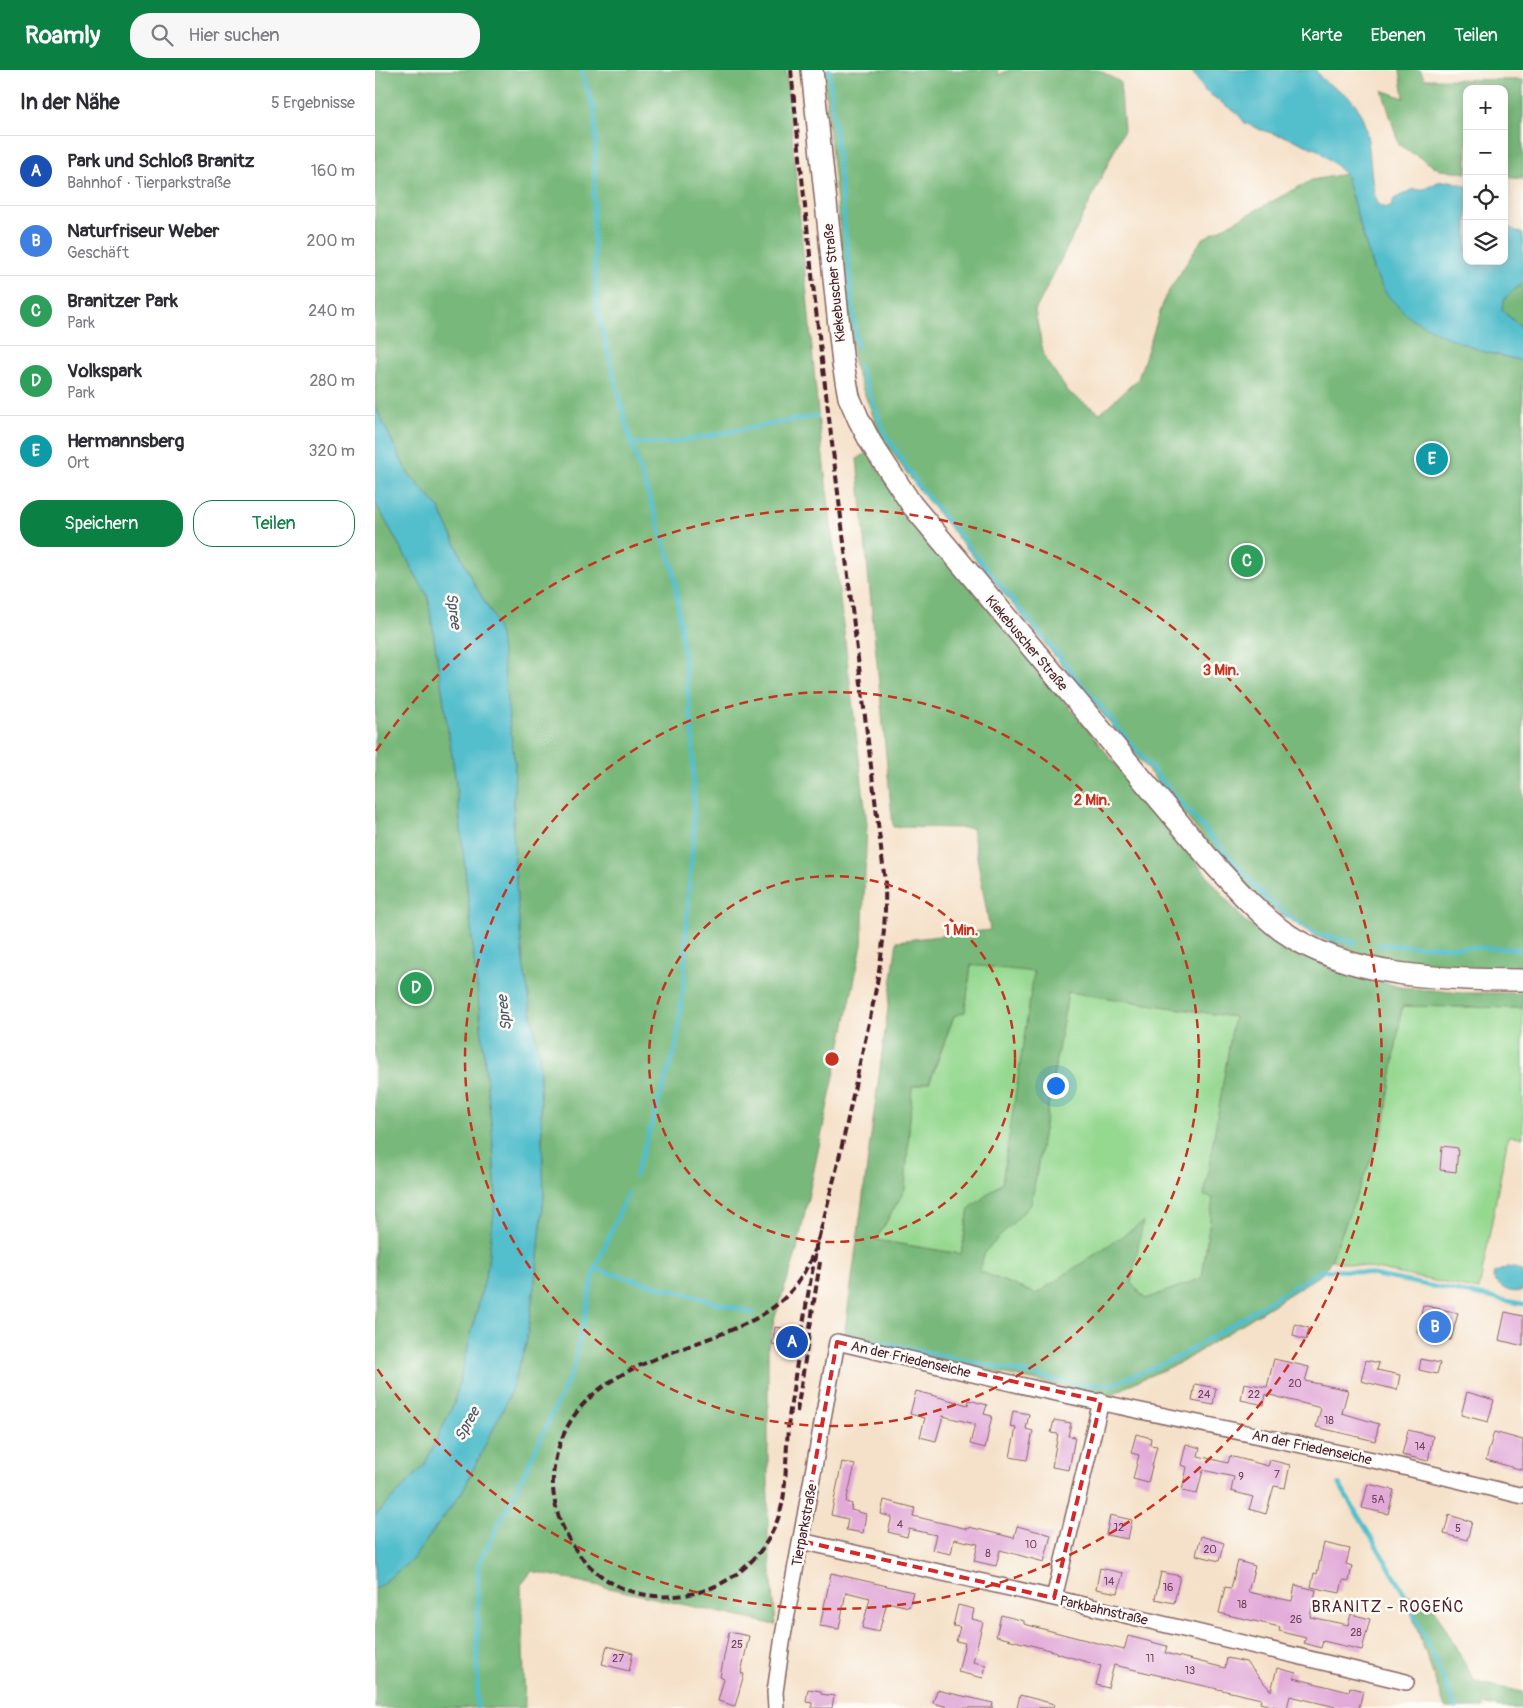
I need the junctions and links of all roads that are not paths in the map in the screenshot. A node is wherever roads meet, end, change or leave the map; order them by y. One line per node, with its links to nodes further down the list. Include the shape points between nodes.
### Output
1 (813, 70): 2 (street, Kiekebuscher Straße, via 849,397 871,443 912,505 1211,861 1258,911 1283,931 1309,947 1380,969 1440,979)
2 (1523, 980)
3 (837, 1342): 4 (street, An der Friedenseiche); 6 (street, Tierparkstraße)
4 (1101, 1401): 5 (street, An der Friedenseiche); 7 (street)
5 (1523, 1496)
6 (801, 1541): 7 (street, Parkbahnstraße); 9 (street, Tierparkstraße, via 781,1646)
7 (1054, 1598): 8 (street, Parkbahnstraße)
8 (1406, 1682)
9 (775, 1708)

